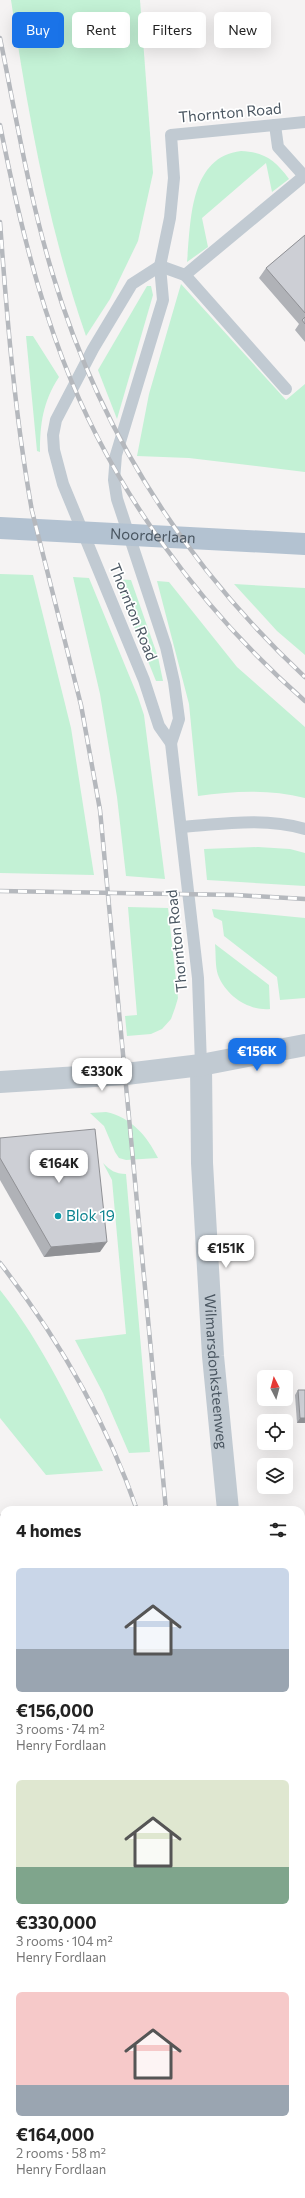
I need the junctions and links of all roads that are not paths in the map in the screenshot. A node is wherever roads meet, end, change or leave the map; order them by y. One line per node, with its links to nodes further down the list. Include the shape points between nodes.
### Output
1 (305, 122): 2 (lane, Thornton Road)
2 (275, 125): 3 (lane, via 278,147); 4 (lane, Thornton Road, via 171,135 174,178 170,218)
3 (304, 177): 5 (lane)
4 (160, 266): 5 (lane); 9 (lane, Thornton Road, via 164,300 116,455 114,480 122,519 166,647 179,719); 9 (lane, Thornton Road, via 132,284 93,349 56,420 53,435 54,450 63,484 144,680 160,726)
5 (185, 275): 6 (lane)
6 (286, 389)
7 (0, 528): 8 (main road, Noorderlaan)
8 (305, 544)
9 (171, 743): 10 (lane, Thornton Road)
10 (181, 827): 11 (lane, via 260,822 291,824); 13 (lane, Thornton Road, via 198,978)
11 (305, 829)
12 (305, 1045): 13 (street)
13 (201, 1065): 14 (street, via 126,1074); 15 (street, Wilmarsdonksteenweg, via 202,1163 213,1356)
14 (0, 1082)
15 (228, 1506)

